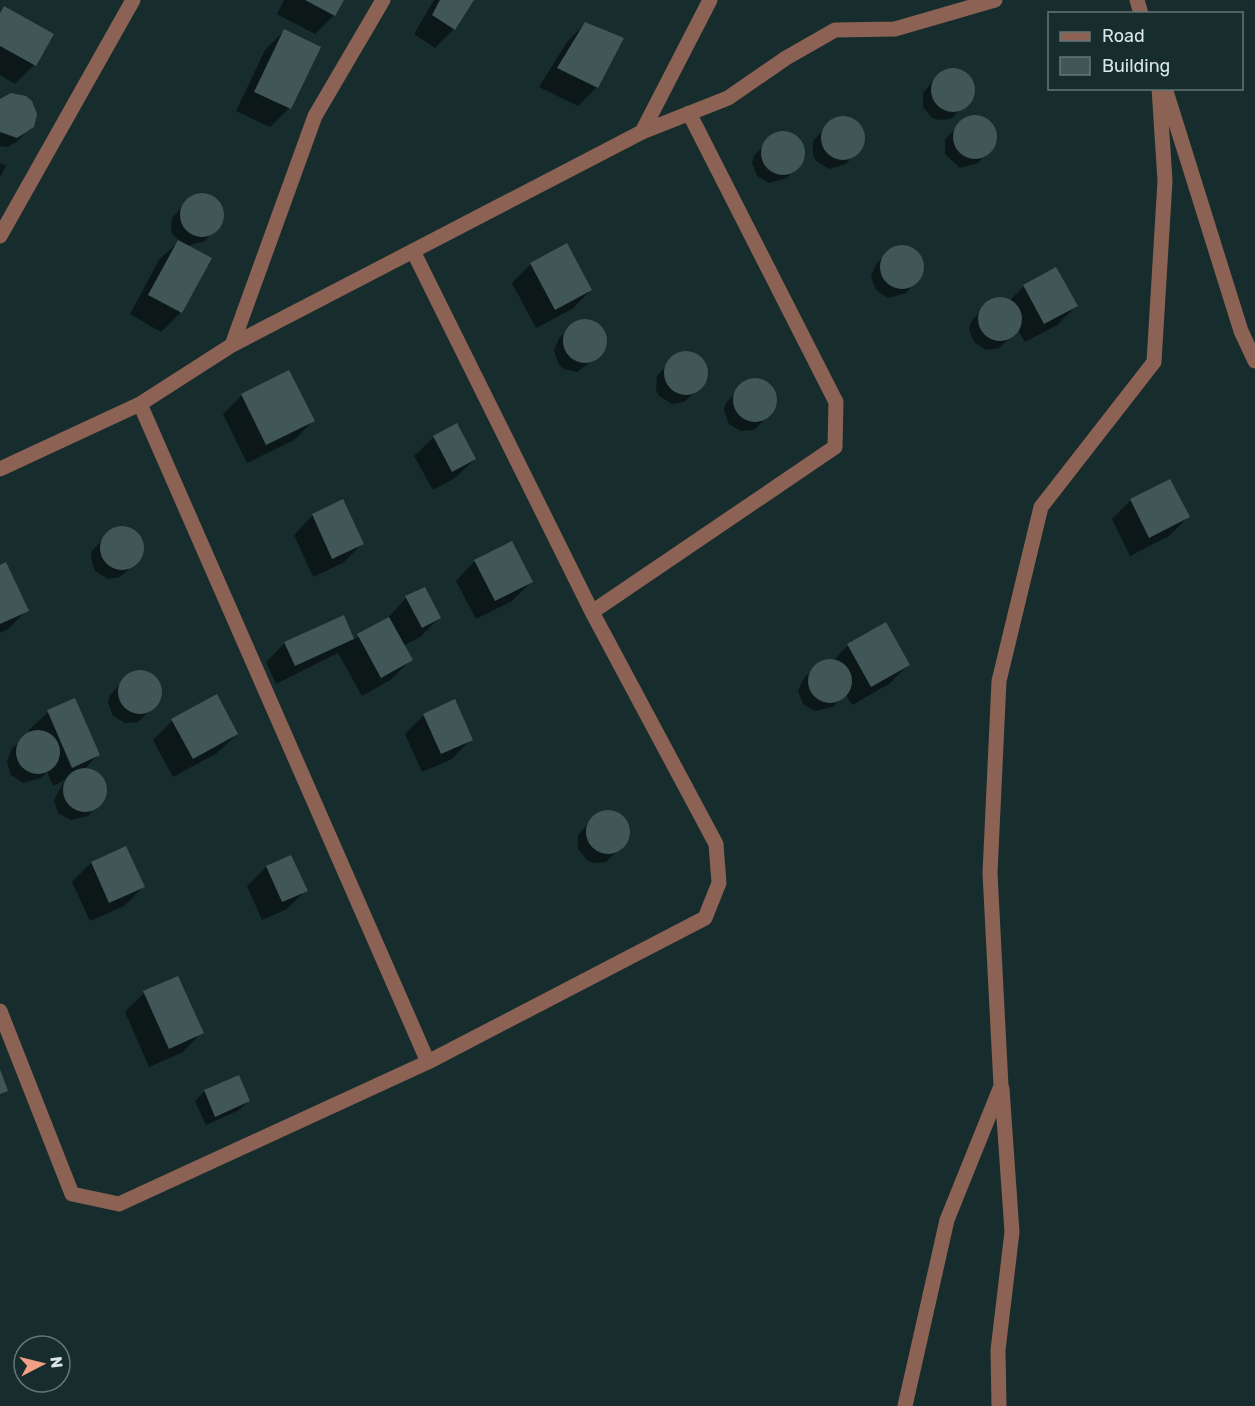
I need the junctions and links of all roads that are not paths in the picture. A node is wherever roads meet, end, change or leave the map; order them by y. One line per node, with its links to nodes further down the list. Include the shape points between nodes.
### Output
1 (133, 0): 9 (street)
2 (383, 0): 12 (street, via 315,116)
3 (710, 0): 8 (street)
4 (996, 0): 7 (street, via 895,29 836,30 728,98)
5 (1159, 90): 19 (street, via 1165,181 1154,362 1041,507 999,681 990,873)
6 (1166, 90): 11 (street)
7 (689, 113): 8 (street); 16 (street, via 836,402 835,447)
8 (642, 132): 10 (street)
9 (0, 236)
10 (412, 251): 12 (street); 16 (street)
11 (1248, 328): 13 (street)
12 (232, 345): 14 (street)
13 (1255, 362)
14 (140, 404): 15 (street); 18 (street)
15 (0, 469)
16 (592, 612): 18 (street, via 716,844 719,883 705,918)
17 (0, 1011): 18 (street, via 72,1194 119,1204)
18 (428, 1062)
19 (1001, 1074): 20 (street, via 1001,1086 947,1220); 21 (street, via 1012,1232 998,1350)
20 (905, 1406)
21 (999, 1406)

